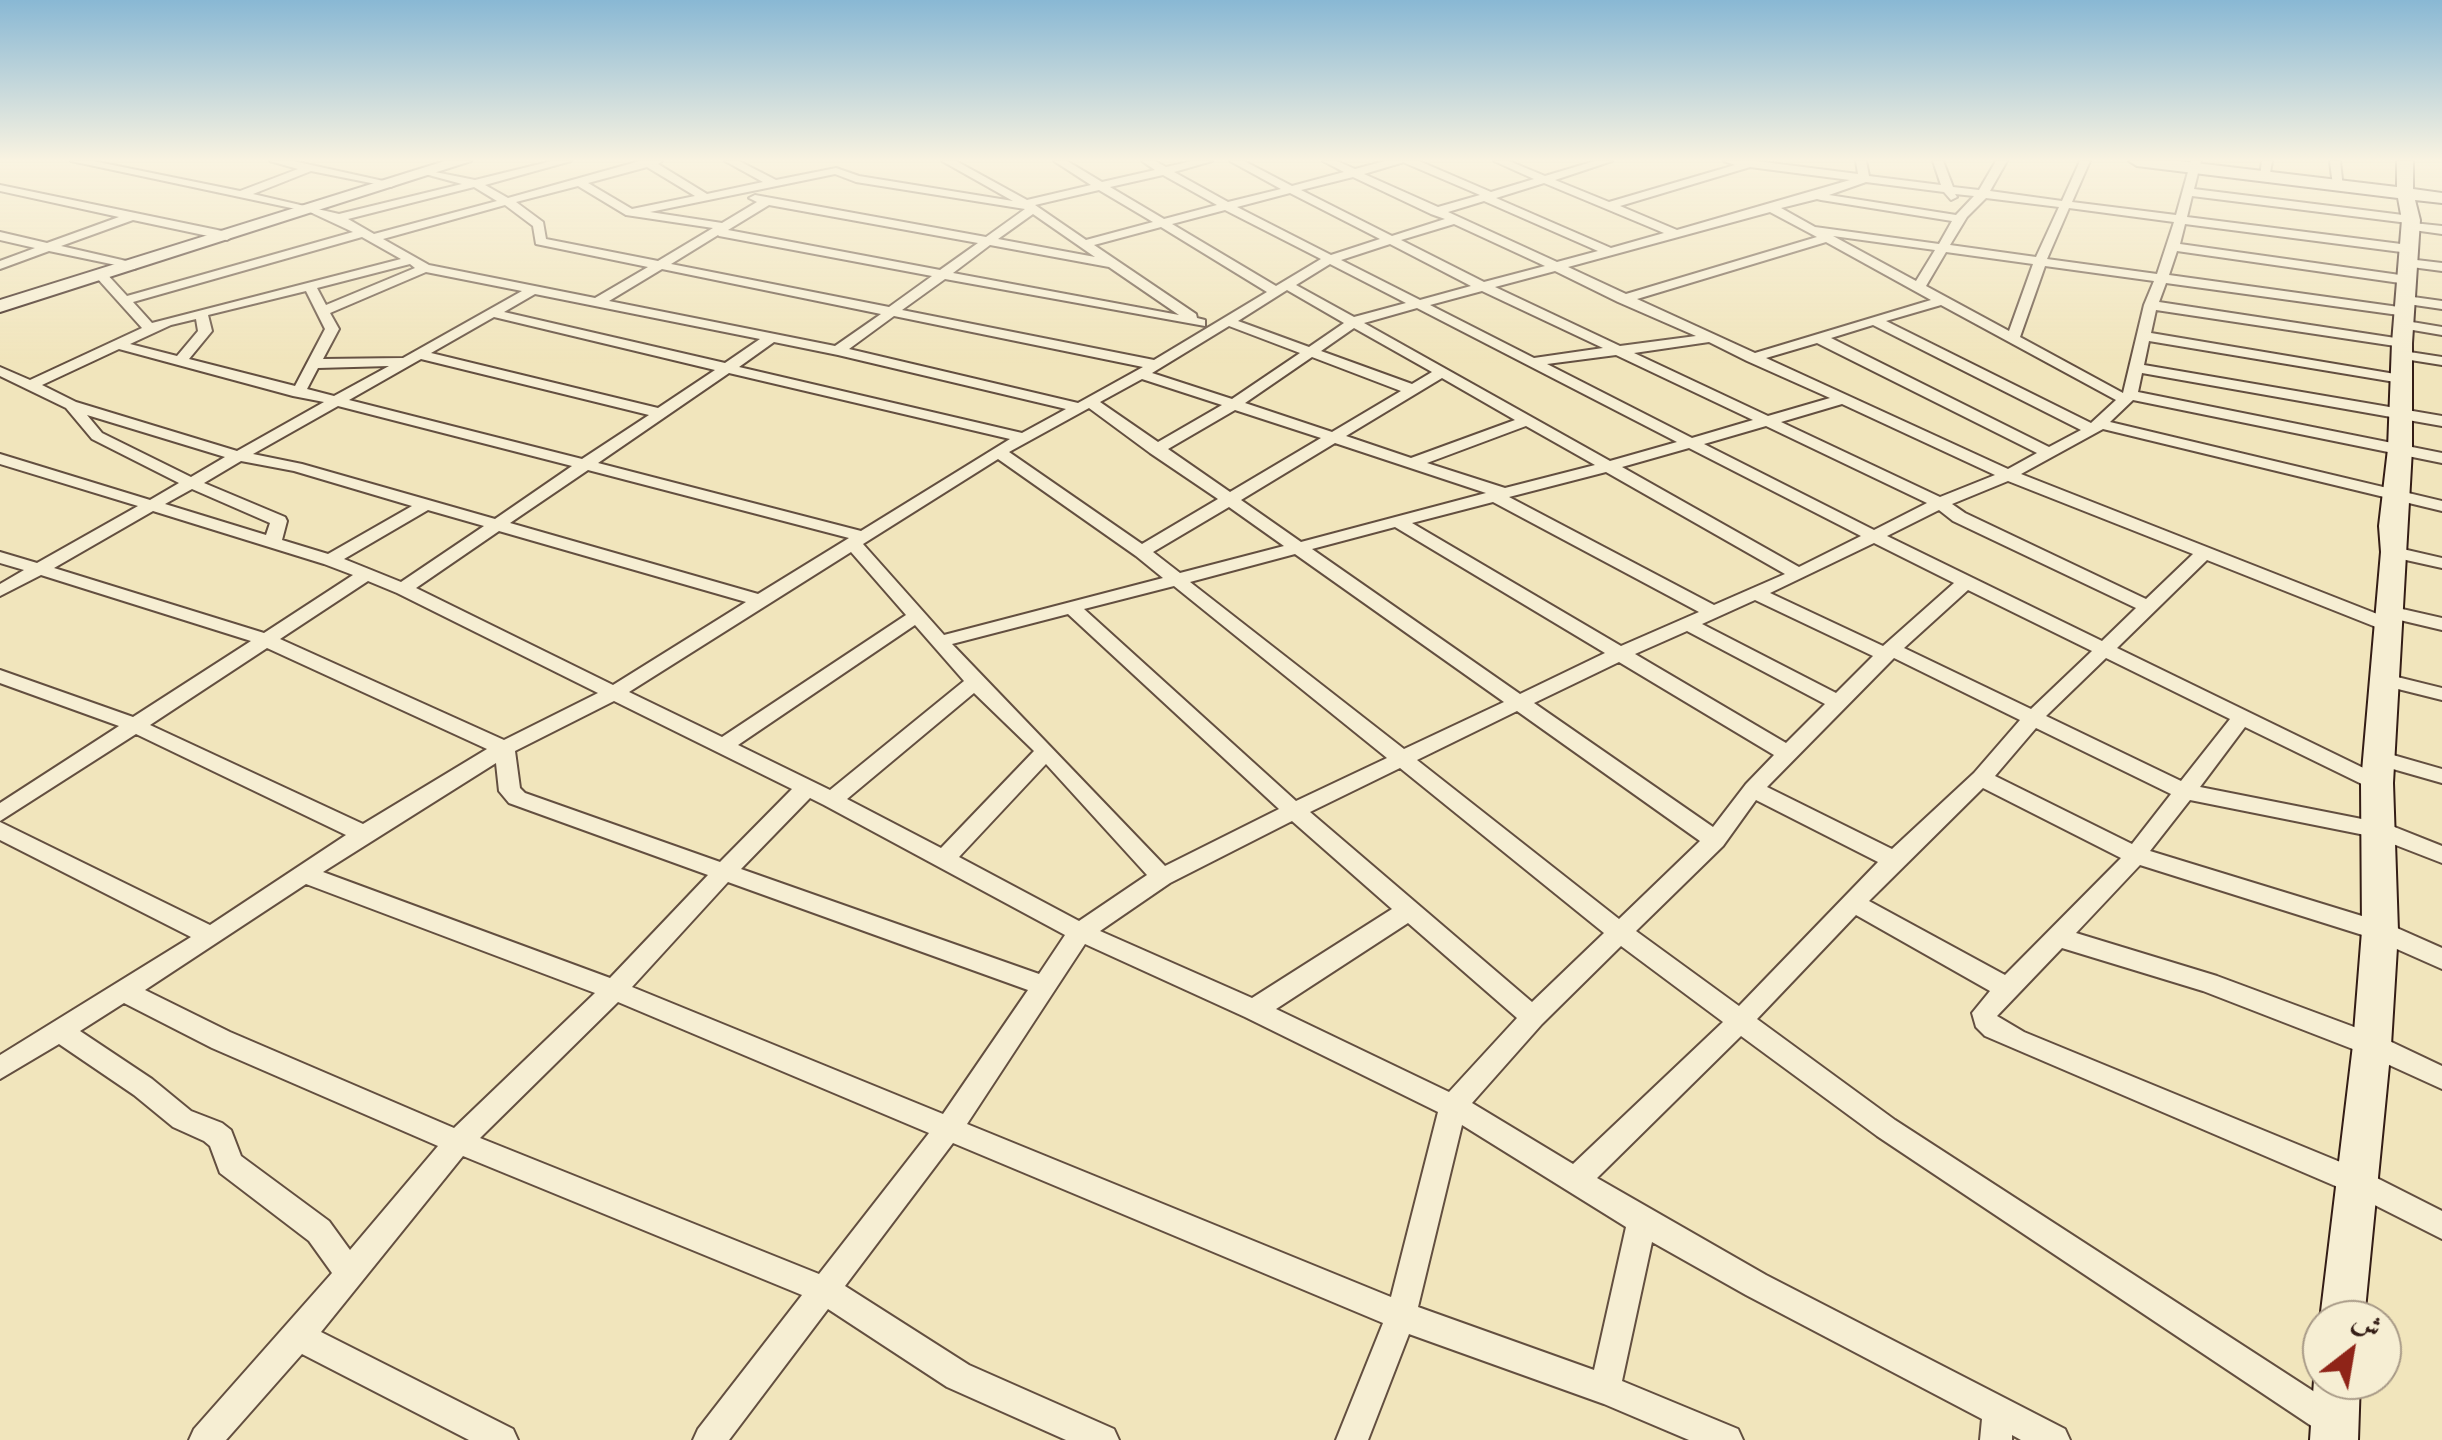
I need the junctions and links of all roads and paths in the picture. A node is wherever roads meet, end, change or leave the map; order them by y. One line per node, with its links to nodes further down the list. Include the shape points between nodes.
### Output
1 (97, 228): 40 (street)
2 (190, 228): 35 (street)
3 (252, 228): 35 (street)
4 (355, 228): 33 (street)
5 (396, 228): 33 (street)
6 (539, 228): 49 (street, via 540,240)
7 (718, 228): 29 (street)
8 (919, 228): 38 (street)
9 (1002, 228): 38 (street)
10 (1063, 228): 39 (street)
11 (1144, 228): 39 (street)
12 (1173, 228): 62 (street)
13 (1270, 228): 44 (street)
14 (1369, 228): 37 (street)
15 (1428, 228): 37 (street)
16 (1467, 228): 53 (street)
17 (1559, 228): 43 (street)
18 (1662, 228): 32 (street)
19 (1692, 228): 32 (street)
20 (1810, 228): 30 (street)
21 (1955, 228): 41 (street)
22 (2056, 228): 45 (street)
23 (2179, 228): 42 (street)
24 (2209, 228): 60 (street)
25 (2272, 228): 60 (street)
26 (2367, 228): 60 (street)
27 (2406, 228): 60 (street)
28 (2430, 228): 60 (street)
29 (723, 229): 49 (street); 54 (street)
30 (1813, 230): 36 (street); 41 (street)
31 (2442, 230): 60 (street)
32 (1674, 233): 43 (street)
33 (367, 235): 46 (street); 65 (street)
34 (0, 236): 40 (street)
35 (227, 236): 50 (street)
36 (1827, 238): 59 (street); 63 (street)
37 (1391, 239): 44 (street); 58 (street)
38 (988, 240): 47 (street); 54 (street)
39 (1087, 243): 47 (street)
40 (47, 246): 48 (street); 50 (street)
41 (1946, 246): 45 (street); 59 (street)
42 (2173, 247): 56 (street); 60 (street)
43 (1608, 250): 53 (street)
44 (1330, 259): 62 (street); 68 (street)
45 (2041, 259): 56 (street); 84 (street)
46 (408, 261): 52 (street); 57 (street)
47 (1114, 264): 77 (street)
48 (0, 265)
49 (662, 265): 67 (street); 72 (street)
50 (131, 266): 55 (street)
51 (2442, 267): 60 (street)
52 (424, 268): 61 (street); 71 (street)
53 (1552, 268): 58 (street); 63 (street)
54 (939, 274): 72 (street); 77 (street)
55 (101, 275): 64 (street); 65 (street)
56 (2164, 276): 60 (street); 69 (street)
57 (310, 286): 71 (street); 74 (street)
58 (1482, 286): 68 (street); 86 (street)
59 (1919, 287): 66 (street)
60 (2406, 287): 69 (street); 70 (street); 79 (street); 80 (street); 91 (street); 111 (street)
61 (534, 289): 67 (street); 73 (street)
62 (1283, 289): 75 (street); 77 (street)
63 (1622, 299): 82 (street)
64 (5, 300)
65 (127, 300): 78 (street)
66 (1942, 300): 76 (street); 84 (street)
67 (598, 302): 81 (street)
68 (1418, 303): 75 (street); 93 (street)
69 (2151, 305): 80 (street)
70 (2442, 305)
71 (326, 310): 94 (street, via 332,330)
72 (894, 310): 87 (street); 97 (street)
73 (493, 312): 89 (street); 95 (street)
74 (202, 313): 78 (street); 92 (street, via 206,331)
75 (1356, 321): 88 (street); 99 (street)
76 (1875, 321): 83 (street); 115 (street)
77 (1214, 325): 88 (street); 97 (street)
78 (149, 328): 85 (street)
79 (2442, 331)
80 (2144, 336): 96 (street)
81 (771, 338): 87 (street); 95 (street)
82 (1707, 338): 86 (street); 90 (street)
83 (1819, 338): 90 (street); 122 (street)
84 (2013, 338): 104 (street)
85 (114, 344): 92 (street); 100 (street)
86 (1612, 348): 93 (street); 113 (street)
87 (838, 351): 107 (street)
88 (1312, 351): 102 (street); 108 (street)
89 (411, 357): 94 (street); 106 (street); 110 (street)
90 (1752, 358): 105 (street)
91 (2442, 361)
92 (180, 362): 103 (street)
93 (1532, 362): 118 (street)
94 (315, 364): 103 (street)
95 (729, 366): 110 (street); 117 (street)
96 (2136, 368): 104 (street); 111 (street)
97 (1149, 370): 107 (street); 108 (street)
98 (0, 371): 100 (street)
99 (1441, 373): 102 (street); 112 (street)
100 (25, 383): 101 (street); 109 (street)
101 (0, 389)
102 (1413, 390): 116 (street)
103 (298, 393): 106 (street)
104 (2127, 397): 115 (street); 119 (street)
105 (1840, 400): 113 (street); 129 (street)
106 (333, 402): 123 (street); 127 (street)
107 (1084, 404): 117 (street); 120 (street)
108 (1235, 404): 116 (street); 120 (street)
109 (72, 405): 123 (street); 130 (street, via 97,436)
110 (660, 414): 127 (street)
111 (2400, 414): 114 (street); 119 (street)
112 (1527, 421): 126 (street); 128 (street)
113 (1768, 421): 118 (street); 134 (street)
114 (2442, 421)
115 (2096, 427): 122 (street); 132 (street)
116 (1338, 437): 126 (street); 133 (street)
117 (1024, 438): 121 (street)
118 (1690, 442): 128 (street); 140 (street)
119 (2400, 449): 124 (street); 132 (street)
120 (1156, 450): 133 (street)
121 (998, 452): 141 (street); 144 (street)
122 (2050, 454): 129 (street)
123 (237, 456): 130 (street); 136 (street, via 296,466)
124 (2442, 458)
125 (0, 459): 135 (street)
126 (1414, 462): 131 (street)
127 (584, 466): 139 (street); 141 (street)
128 (1606, 467): 131 (street); 151 (street)
129 (2008, 475): 134 (street); 146 (street)
130 (190, 482): 135 (street); 142 (street, via 278,520)
131 (1498, 494): 138 (street); 161 (street)
132 (2394, 496): 137 (street); 145 (street)
133 (1229, 498): 143 (street); 144 (street)
134 (1940, 502): 140 (street); 159 (street, via 1958,517)
135 (152, 504): 142 (street); 150 (street)
136 (424, 505): 139 (street); 148 (street)
137 (2442, 506)
138 (1398, 522): 143 (street); 170 (street)
139 (500, 526): 156 (street); 158 (street)
140 (1875, 537): 151 (street); 154 (street)
141 (860, 541): 158 (street); 162 (street)
142 (272, 542): 148 (street)
143 (1299, 548): 153 (street); 176 (street)
144 (1142, 552): 153 (street)
145 (2394, 552): 149 (street); 163 (street)
146 (2204, 553): 159 (street); 163 (street)
147 (0, 557): 150 (street)
148 (330, 560): 152 (street)
149 (2442, 563)
150 (38, 570): 155 (street); 166 (street)
151 (1800, 574): 157 (street)
152 (366, 575): 156 (street); 166 (street)
153 (1176, 579): 160 (street); 185 (street)
154 (1966, 582): 168 (street); 169 (street)
155 (0, 590)
156 (403, 590): 174 (street)
157 (1756, 593): 161 (street); 169 (street)
158 (758, 600): 174 (street)
159 (2146, 606): 168 (street)
160 (1071, 607): 167 (street); 192 (street)
161 (1712, 610): 164 (street)
162 (916, 616): 167 (street); 181 (street)
163 (2389, 618): 165 (street); 172 (street)
164 (1688, 624): 170 (street); 177 (street)
165 (2442, 624)
166 (264, 640): 180 (street); 182 (street)
167 (939, 642): 173 (street)
168 (2105, 648): 178 (street); 179 (street)
169 (1889, 652): 177 (street); 178 (street)
170 (1618, 655): 176 (street); 184 (street)
171 (0, 676): 180 (street)
172 (2386, 680): 175 (street); 186 (street)
173 (976, 682): 183 (street); 191 (street)
174 (614, 693): 181 (street); 182 (street)
175 (2442, 694)
176 (1517, 704): 185 (street); 197 (street)
177 (1839, 704): 184 (street)
178 (2035, 716): 188 (street); 190 (street)
179 (2242, 716): 186 (street); 190 (street)
180 (132, 724): 193 (street); 196 (street)
181 (724, 746): 191 (street)
182 (504, 748): 196 (street); 202 (street, via 510,791 517,798)
183 (1046, 752): 200 (street); 204 (street)
184 (1790, 755): 189 (street)
185 (1406, 759): 192 (street); 209 (street)
186 (2378, 770): 187 (street); 195 (street)
187 (2442, 776)
188 (1981, 778): 198 (street); 201 (street)
189 (1753, 790): 197 (street); 201 (street)
190 (2183, 790): 195 (street); 198 (street)
191 (820, 793): 200 (street); 202 (street)
192 (1294, 811): 204 (street); 206 (street)
193 (0, 814)
194 (0, 830): 210 (street)
195 (2379, 830): 199 (street); 207 (street)
196 (364, 834): 203 (street)
197 (1715, 840): 209 (street)
198 (2135, 855): 207 (street); 211 (street)
199 (2442, 855)
200 (944, 859): 208 (street)
201 (1894, 860): 205 (street)
202 (726, 869): 213 (street); 215 (street)
203 (303, 874): 210 (street); 215 (street)
204 (1162, 876): 208 (street)
205 (1855, 904): 214 (street); 219 (street)
206 (1410, 909): 217 (street); 218 (street)
207 (2380, 931): 212 (street); 221 (street)
208 (1080, 932): 213 (street); 217 (street)
209 (1621, 933): 218 (street); 219 (street)
210 (210, 936): 216 (street)
211 (2057, 937): 214 (street); 221 (street, via 2208,983)
212 (2442, 959)
213 (1042, 985): 225 (street)
214 (2008, 989): 228 (street, via 1984,1013 1994,1029)
215 (614, 990): 225 (street); 226 (street)
216 (124, 991): 220 (street); 226 (street, via 220,1040)
217 (1254, 1010): 224 (street)
218 (1533, 1017): 224 (street)
219 (1742, 1019): 227 (street); 237 (street, via 1886,1128)
220 (60, 1032): 222 (street); 231 (street, via 182,1118 213,1132 230,1164 319,1231)
221 (2372, 1045): 223 (street); 228 (street)
222 (4, 1060)
223 (2442, 1078)
224 (1454, 1106): 227 (street); 234 (street)
225 (950, 1128): 232 (street); 234 (street)
226 (458, 1142): 231 (street); 232 (street)
227 (1576, 1180): 229 (street)
228 (2357, 1182): 230 (street); 233 (street)
229 (1642, 1221): 236 (street); 238 (street)
230 (2442, 1226)
231 (350, 1274): 235 (street)
232 (824, 1290): 241 (street); 242 (street, via 958,1376)
233 (2344, 1300)
234 (1401, 1316): 236 (street); 243 (street)
235 (298, 1336): 239 (street); 240 (street)
236 (1605, 1389): 244 (street)
237 (2335, 1414)
238 (1997, 1426): 245 (street)
239 (206, 1440)
240 (502, 1440)
241 (709, 1440)
242 (1103, 1440)
243 (1352, 1440)
244 (1727, 1440)
245 (2054, 1440)

